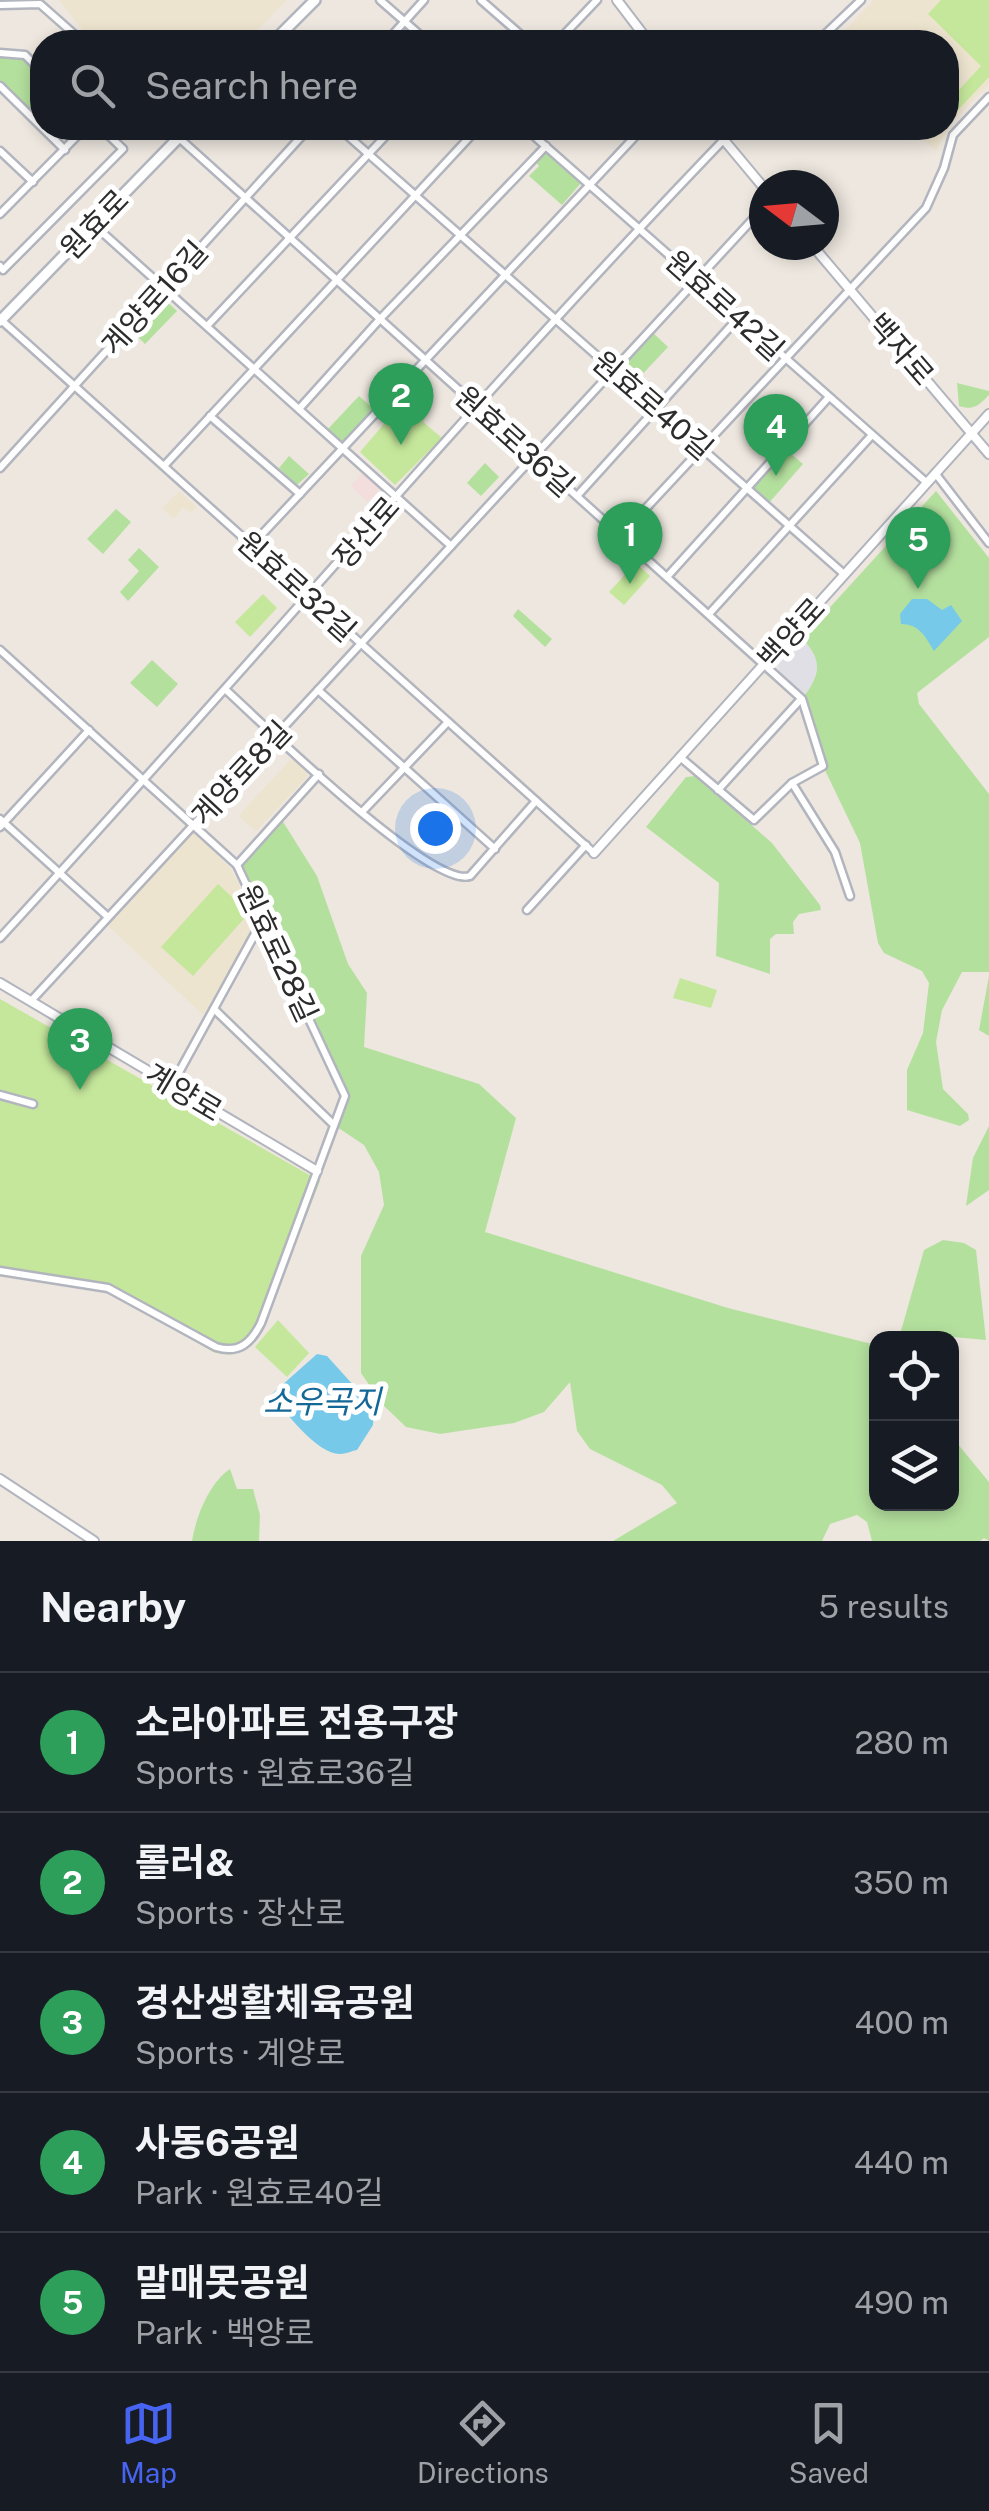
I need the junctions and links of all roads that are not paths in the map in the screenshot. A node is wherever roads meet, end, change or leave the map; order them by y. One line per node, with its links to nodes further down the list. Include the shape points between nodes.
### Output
1 (315, 0): 12 (main road)
2 (380, 0): 10 (street)
3 (424, 0): 10 (street)
4 (481, 0): 15 (street)
5 (597, 0): 16 (street)
6 (616, 0): 17 (street)
7 (861, 0): 18 (street)
8 (40, 2): 9 (street); 11 (street)
9 (0, 6)
10 (404, 22): 13 (street); 14 (street)
11 (70, 30)
12 (285, 30)
13 (397, 30)
14 (414, 30)
15 (515, 30)
16 (568, 30)
17 (640, 30)
18 (830, 30)
19 (0, 53): 20 (street)
20 (30, 61)
21 (0, 86): 23 (street)
22 (989, 97): 24 (street)
23 (30, 116)
24 (959, 130)
25 (54, 140): 39 (street)
26 (74, 140): 39 (street)
27 (114, 140): 54 (street, via 123,148)
28 (176, 140): 49 (main road, 원효로)
29 (180, 140): 46 (street, 원효로36길)
30 (298, 140): 46 (street, 계양로16길)
31 (353, 140): 41 (street, 원효로40길)
32 (380, 140): 41 (street)
33 (467, 140): 45 (street)
34 (539, 140): 38 (street, 원효로42길)
35 (631, 140): 44 (street)
36 (723, 140): 42 (street); 50 (street, 장산로)
37 (952, 140): 59 (street, via 926,208)
38 (546, 146): 44 (street, 원효로42길); 51 (street)
39 (64, 150): 43 (street)
40 (0, 151): 43 (street)
41 (368, 153): 45 (street, 원효로40길); 52 (street)
42 (749, 170)
43 (33, 182): 47 (street)
44 (590, 185): 50 (street, 원효로42길); 55 (street)
45 (416, 195): 51 (street, 원효로40길); 56 (street)
46 (245, 198): 52 (street, 원효로36길); 58 (street, 계양로16길)
47 (1, 212)
48 (749, 223): 57 (street, 계양로8길)
49 (93, 224): 58 (street); 62 (main road, 원효로)
50 (640, 230): 57 (street, 원효로42길); 63 (street, 장산로)
51 (462, 236): 55 (street, 원효로40길); 61 (street)
52 (290, 238): 56 (street, 원효로36길); 64 (street)
53 (825, 260): 59 (street, 백자로)
54 (0, 266)
55 (506, 274): 63 (street, 원효로40길); 66 (street)
56 (337, 280): 61 (street, 원효로36길); 67 (street)
57 (697, 280): 60 (street, 원효로42길); 68 (street, 계양로8길)
58 (164, 288): 64 (street); 69 (street, 계양로16길)
59 (850, 289): 65 (street); 76 (street, 백자로)
60 (739, 317): 65 (street, 원효로42길); 73 (street)
61 (380, 319): 66 (street, 원효로36길); 72 (street)
62 (0, 320): 69 (street, 원효로32길)
63 (557, 321): 68 (street, 원효로40길); 71 (street, 장산로)
64 (207, 326): 67 (street)
65 (786, 358): 70 (street, 원효로42길); 79 (street)
66 (426, 360): 71 (street, 원효로36길); 78 (street)
67 (254, 369): 72 (street); 75 (street)
68 (614, 370): 73 (street, 원효로40길); 81 (street, 계양로8길)
69 (74, 386): 82 (street, 원효로32길); 83 (street, 계양로16길)
70 (830, 397): 77 (street, 원효로42길); 86 (street)
71 (476, 408): 81 (street, 원효로36길); 89 (street, 장산로)
72 (299, 409): 78 (street)
73 (657, 409): 79 (street, 원효로40길); 88 (street)
74 (989, 414): 76 (street, 백양로)
75 (210, 416): 82 (street); 87 (street)
76 (972, 430): 80 (street, 백자로); 84 (street, 백양로)
77 (872, 435): 85 (street, 원효로42길); 90 (street)
78 (343, 448): 87 (street); 89 (street)
79 (702, 448): 86 (street, 원효로40길); 91 (street)
80 (989, 454)
81 (533, 456): 88 (street, 원효로36길); 94 (street, 계양로8길)
82 (164, 466): 93 (street, 원효로32길)
83 (0, 468)
84 (934, 472): 85 (street, 백양로); 92 (street)
85 (926, 482): 95 (street, 백양로)
86 (747, 488): 90 (street, 원효로40길); 96 (street)
87 (300, 494): 93 (street)
88 (578, 496): 91 (street, 원효로36길)
89 (396, 497): 94 (street); 97 (street, 장산로)
90 (789, 526): 95 (street, 원효로40길); 98 (street)
91 (621, 535): 96 (street, 원효로36길)
92 (989, 543)
93 (252, 545): 97 (street, 원효로32길)
94 (450, 546): 99 (street, 계양로8길)
95 (844, 574): 101 (street, 백양로)
96 (667, 577): 98 (street, 원효로36길)
97 (310, 597): 99 (street, 원효로32길); 102 (street, 장산로)
98 (709, 614): 101 (street, 원효로36길)
99 (361, 643): 103 (street, 계양로8길); 105 (street, 원효로32길)
100 (0, 650): 106 (street, 원효로28길)
101 (764, 663): 104 (street, 원효로36길); 108 (street, 백양로)
102 (226, 690): 107 (street); 111 (street, 장산로)
103 (318, 690): 107 (street, 계양로8길); 109 (street)
104 (802, 698): 112 (street, via 823,766); 113 (street)
105 (448, 722): 109 (street); 114 (street, 원효로32길)
106 (88, 730): 111 (street, 원효로28길); 116 (street)
107 (276, 735): 110 (street); 117 (street, 계양로8길)
108 (680, 757): 113 (street); 120 (street, 백양로)
109 (405, 768): 115 (street); 119 (street)
110 (319, 774): 115 (street); 121 (street)
111 (142, 781): 117 (street, 원효로28길); 122 (street, 장산로)
112 (792, 783): 113 (street, via 754,820); 123 (street, via 835,852)
113 (718, 790)
114 (536, 801): 118 (street, 원효로32길); 119 (street)
115 (362, 812): 119 (street, via 396,842 458,879 470,876)
116 (1, 823): 122 (street)
117 (193, 825): 121 (street, 원효로28길); 125 (street, 계양로8길)
118 (586, 845): 120 (street, 원효로32길); 124 (street)
119 (495, 849)
120 (594, 852)
121 (236, 865): 126 (street, 원효로28길)
122 (60, 874): 125 (street); 127 (street, 장산로)
123 (850, 896)
124 (527, 910)
125 (108, 917): 129 (street, 계양로8길)
126 (262, 920): 130 (street); 134 (street, 원효로28길, via 345,1096)
127 (0, 938)
128 (0, 983): 129 (street, 계양로)
129 (31, 1001): 131 (street, 계양로)
130 (214, 1009): 131 (street); 134 (street)
131 (172, 1085): 135 (street, 계양로)
132 (0, 1095): 133 (street)
133 (33, 1104)
134 (334, 1125): 135 (street, 원효로28길)
135 (317, 1170): 136 (street, 원효로28길, via 261,1322 237,1350 216,1347 108,1288)
136 (0, 1271)
137 (0, 1479): 138 (street)
138 (94, 1541)

